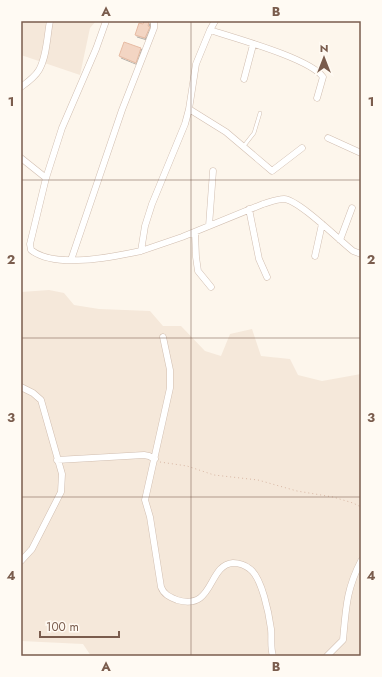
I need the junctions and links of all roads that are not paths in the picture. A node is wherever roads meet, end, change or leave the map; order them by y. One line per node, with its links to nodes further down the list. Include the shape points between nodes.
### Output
1 (50, 21): 8 (street, via 39,70)
2 (106, 21): 18 (street, via 62,128)
3 (154, 21): 28 (street, via 154,28 122,110)
4 (215, 21): 5 (street)
5 (210, 30): 6 (street); 10 (street, via 196,64)
6 (253, 45): 7 (street); 9 (street, via 294,58 320,72 323,77)
7 (244, 79)
8 (21, 87)
9 (317, 98)
10 (189, 109): 13 (street, via 226,132); 25 (street, via 152,204)
11 (260, 113): 13 (lane, via 254,133)
12 (328, 138): 15 (street)
13 (243, 147): 14 (street, via 272,171)
14 (302, 148)
15 (361, 153)
16 (21, 158): 18 (street)
17 (212, 171): 22 (street)
18 (46, 178): 28 (street, via 30,244 36,254 53,259)
19 (352, 208): 24 (street)
20 (249, 209): 21 (street, via 285,199 299,206); 22 (street); 29 (street, via 259,259)
21 (322, 224): 24 (street); 27 (street)
22 (209, 226): 23 (street)
23 (195, 232): 25 (street); 30 (street, via 198,271)
24 (340, 240): 26 (street)
25 (141, 251): 28 (street, via 106,259)
26 (361, 254)
27 (315, 256)
28 (71, 260)
29 (267, 277)
30 (211, 287)
31 (163, 337): 33 (street, via 170,370 170,388)
32 (21, 387): 34 (street, via 33,392 41,400)
33 (154, 459): 34 (street, via 144,455); 37 (street, via 145,500 163,592 182,601 197,600 203,596 225,565 236,563 246,566 256,576 265,602)
34 (57, 460): 35 (street, via 62,474 61,492 32,549)
35 (21, 561)
36 (361, 561): 38 (street, via 347,596 343,640)
37 (273, 656)
38 (327, 656)

